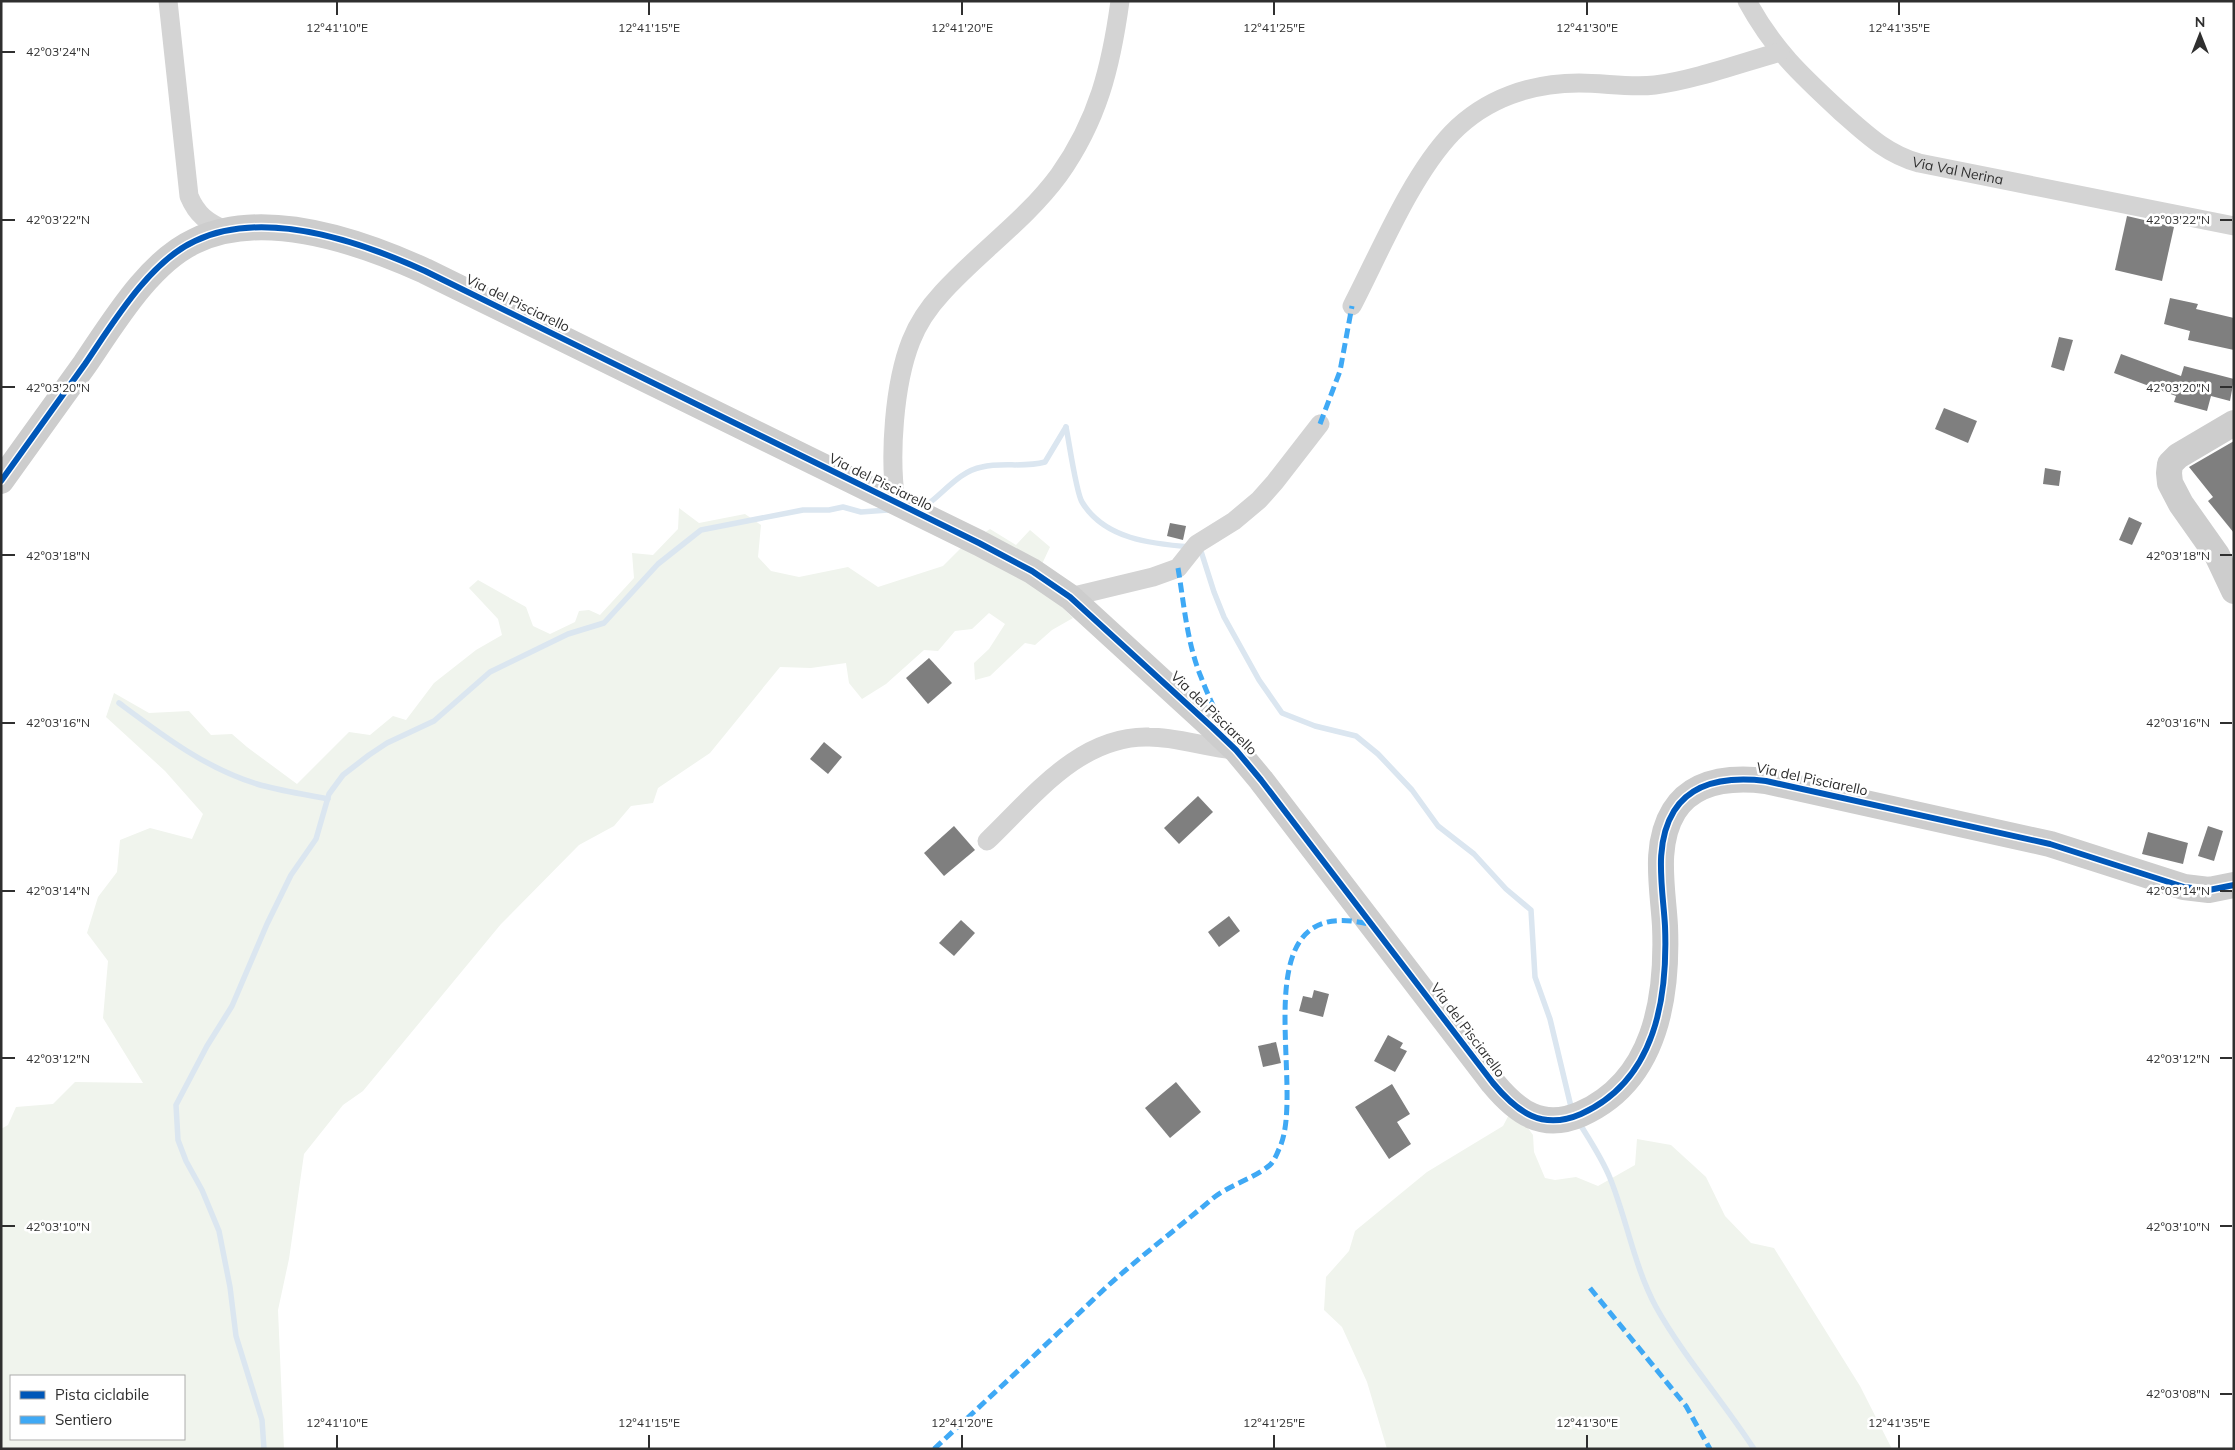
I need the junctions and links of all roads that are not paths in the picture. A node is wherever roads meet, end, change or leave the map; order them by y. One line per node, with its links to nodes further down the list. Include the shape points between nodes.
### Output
1 (168, 1): 6 (street, via 189,196 204,220)
2 (1120, 1): 11 (street, via 1104,88 1072,155 1028,211 941,295 922,318 911,340 902,371 894,433)
3 (1747, 1): 4 (street, Via Val Nerina)
4 (1780, 52): 5 (street, Via Val Nerina, via 1871,139 1902,158); 7 (street, via 1657,84 1579,83 1535,87 1486,106 1458,127 1429,161)
5 (2234, 226)
6 (225, 230): 10 (street, Via del Pisciarello, via 183,247 152,275 123,310); 11 (street, Via del Pisciarello, via 273,228 309,232 385,253)
7 (1352, 306)
8 (2234, 423): 12 (street, via 2178,456 2170,464 2169,473 2170,483 2181,504 2217,556)
9 (1320, 424): 13 (street, via 1258,500 1234,521 1197,544 1178,568)
10 (1, 481)
11 (896, 502): 13 (street, Via del Pisciarello, via 1020,563)
12 (2234, 592)
13 (1070, 598): 14 (street, Via del Pisciarello)
14 (1236, 750): 15 (street, via 1148,737 1104,744 1061,770); 16 (street, Via del Pisciarello, via 1465,1049 1505,1098 1534,1118 1549,1120 1578,1115 1606,1100 1626,1083 1637,1067 1654,1032 1661,1004 1665,969 1661,876 1664,838 1678,806 1693,792 1713,782 1734,779 1766,781 1993,831 2064,848 2194,889 2216,890)
15 (987, 841)
16 (2234, 885)

